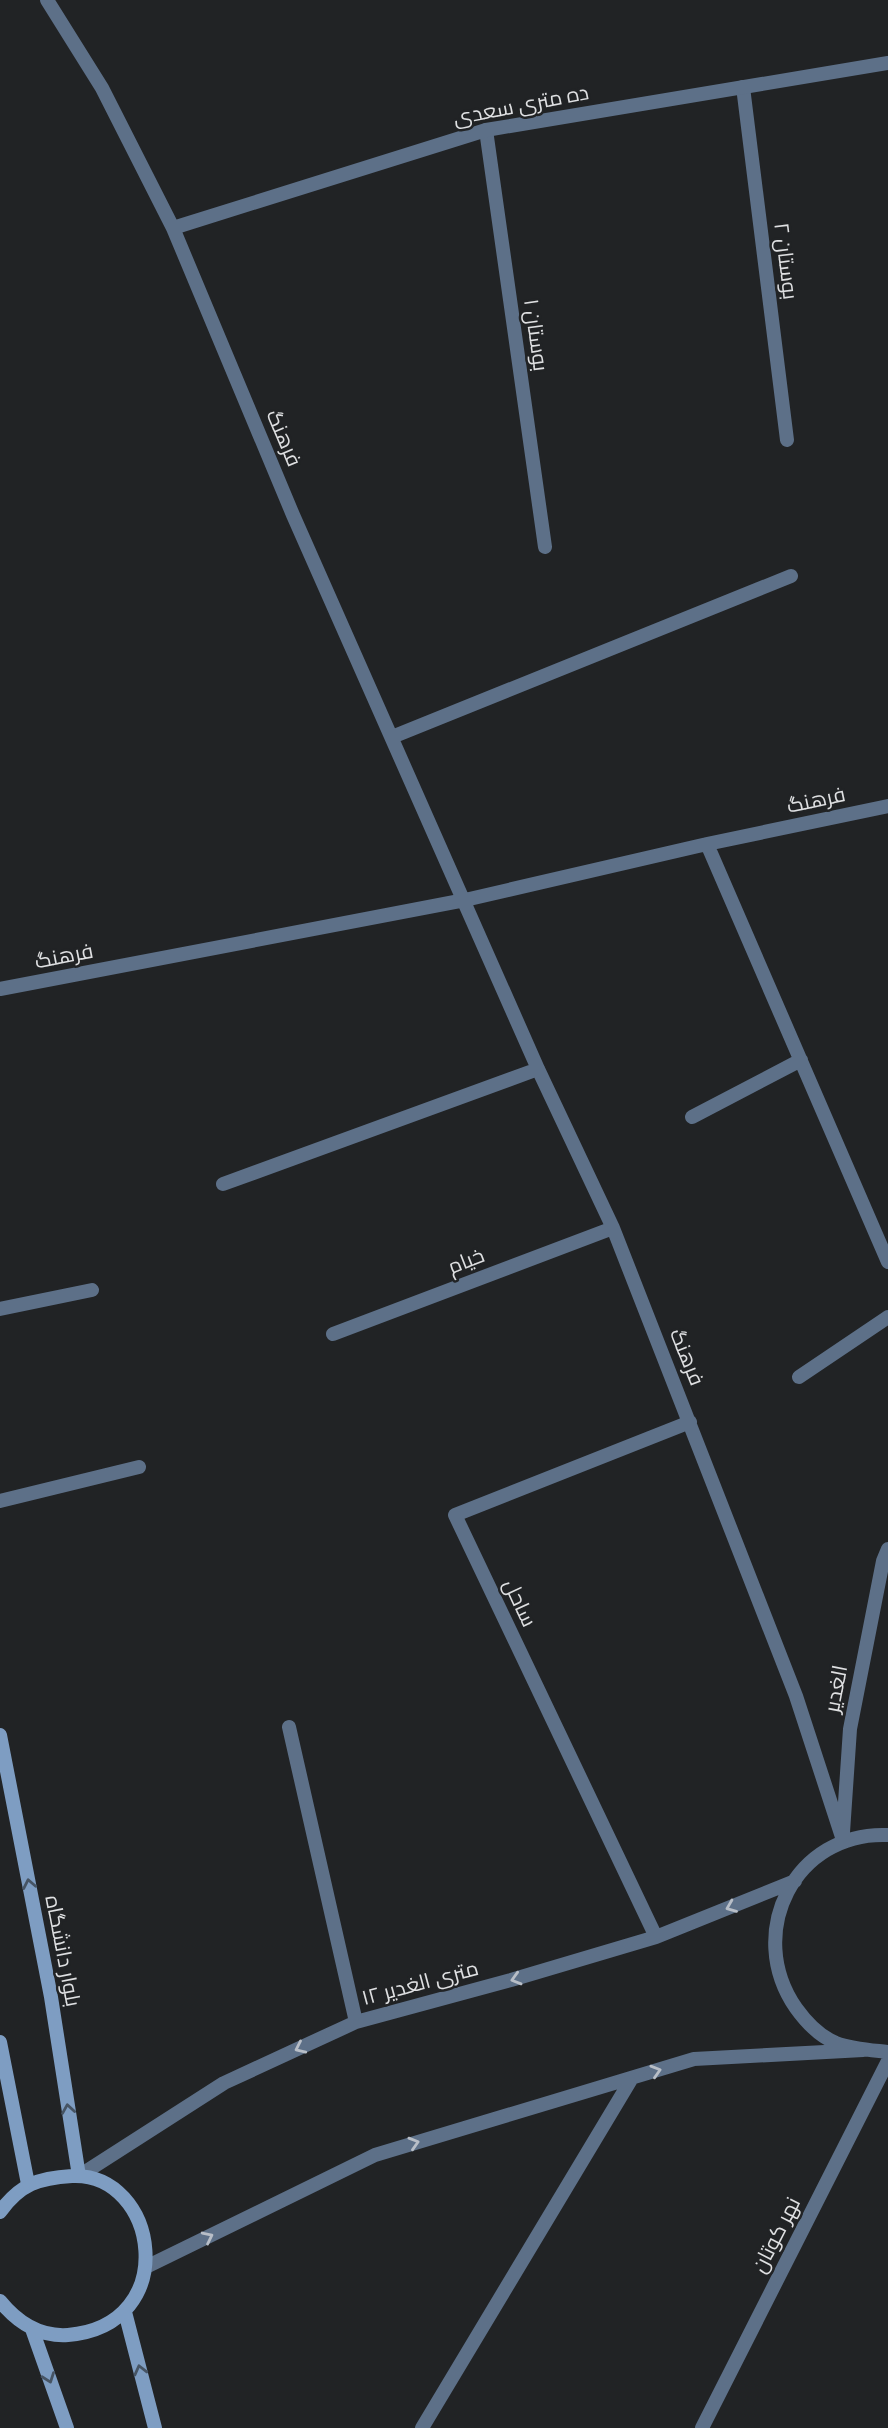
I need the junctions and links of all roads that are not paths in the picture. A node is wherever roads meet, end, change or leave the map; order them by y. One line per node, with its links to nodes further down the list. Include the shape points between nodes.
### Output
1 (47, 0): 5 (street, فرهنگ, via 102,88)
2 (888, 63): 3 (street, ده متری سعدی)
3 (743, 87): 4 (street, ده متری سعدی); 6 (street, بوستان ۲)
4 (486, 130): 5 (street, ده متری سعدی); 7 (street, بوستان ۱)
5 (173, 228): 9 (street, فرهنگ)
6 (787, 440)
7 (545, 547)
8 (791, 576): 9 (street)
9 (392, 737): 12 (street, فرهنگ)
10 (888, 806): 11 (street, فرهنگ)
11 (707, 844): 12 (street, فرهنگ); 14 (street)
12 (465, 900): 13 (street, فرهنگ); 15 (street, فرهنگ)
13 (0, 989)
14 (801, 1060): 16 (street); 19 (street)
15 (538, 1069): 17 (street); 18 (street, فرهنگ)
16 (692, 1117)
17 (223, 1184)
18 (613, 1228): 23 (street, خیام); 25 (street, فرهنگ)
19 (888, 1262)
20 (92, 1290): 21 (street)
21 (0, 1309)
22 (888, 1317): 24 (street)
23 (333, 1334)
24 (799, 1377)
25 (690, 1422): 32 (street, فرهنگ, via 796,1696); 34 (street, ساحل, via 455,1515)
26 (139, 1467): 27 (street)
27 (0, 1501)
28 (888, 1549): 32 (street, الغدیر, via 850,1729)
29 (289, 1727): 35 (street)
30 (0, 1735): 41 (main road, بلوار دانشگاه, one-way to 30, via 51,1997)
31 (888, 1835): 32 (street)
32 (843, 1840): 33 (street, via 816,1856)
33 (795, 1881): 34 (street, ۱۲ متری الغدیر, one-way to 34); 37 (street, via 778,1910 774,1938 777,1972 807,2024 834,2042)
34 (656, 1937): 35 (street, ۱۲ متری الغدیر, one-way to 35)
35 (356, 2022): 41 (street, ۱۲ متری الغدیر, one-way to 41, via 224,2083)
36 (0, 2042): 42 (main road)
37 (863, 2050): 38 (street); 40 (street, one-way to 37, via 694,2059)
38 (888, 2052)
39 (888, 2061): 52 (street, نهر کوتان)
40 (632, 2078): 44 (street, one-way to 40, via 375,2155); 51 (street)
41 (79, 2176): 42 (main road); 44 (main road, via 103,2183 124,2197 138,2217)
42 (28, 2184): 43 (main road)
43 (0, 2212)
44 (146, 2267): 46 (main road, via 140,2290)
45 (0, 2301): 47 (main road)
46 (125, 2312): 48 (main road, via 105,2326 80,2334 54,2336); 50 (main road, one-way to 46)
47 (5, 2314): 48 (main road)
48 (32, 2329): 49 (main road, one-way to 49)
49 (67, 2428)
50 (155, 2428)
51 (422, 2428)
52 (702, 2428)

